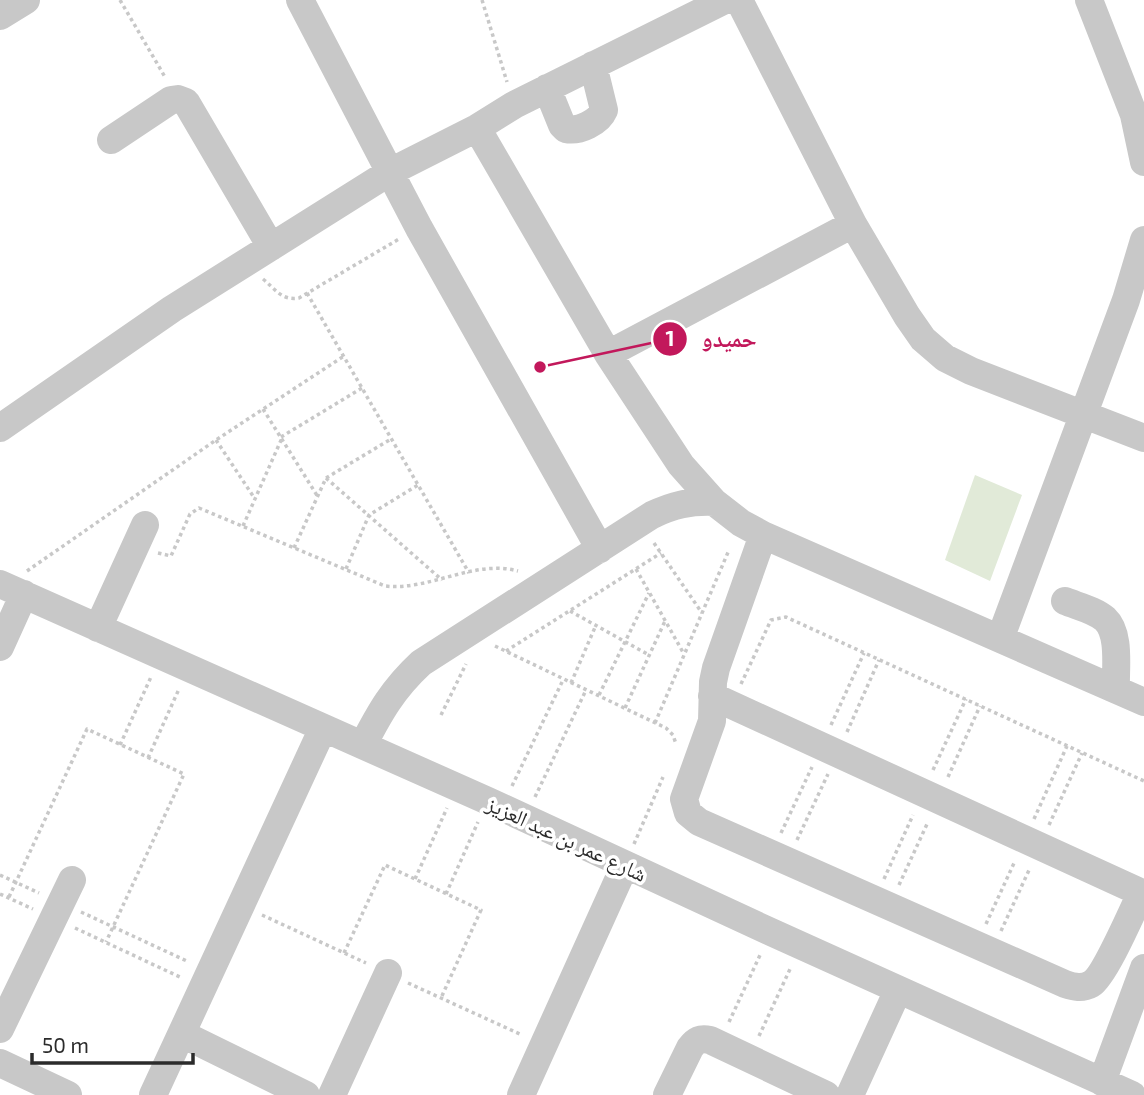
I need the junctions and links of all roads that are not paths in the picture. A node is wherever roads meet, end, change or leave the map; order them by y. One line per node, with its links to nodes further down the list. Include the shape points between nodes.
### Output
1 (26, 0): 6 (street)
2 (300, 0): 12 (street)
3 (725, 0): 7 (street)
4 (739, 0): 13 (street)
5 (1089, 0): 11 (street, via 1134,115)
6 (0, 16)
7 (593, 65): 8 (street); 8 (street, via 604,110 598,119 577,130 566,129)
8 (548, 89): 9 (street)
9 (477, 128): 12 (street); 16 (street)
10 (111, 140): 15 (street, via 171,100 186,102)
11 (1144, 162)
12 (390, 172): 15 (street); 23 (street)
13 (853, 223): 16 (street); 17 (street, via 907,316 923,339 945,358)
14 (1144, 240): 17 (street)
15 (271, 247): 18 (street)
16 (608, 354): 20 (street, via 681,464)
17 (1084, 415): 19 (street); 27 (street)
18 (0, 428)
19 (1144, 438)
20 (714, 502): 21 (street); 23 (street, via 671,506)
21 (752, 529): 27 (street); 30 (street, via 716,668)
22 (141, 535): 26 (street)
23 (600, 549): 33 (street, via 473,636 421,663 383,706)
24 (10, 588): 26 (street, شارع عمر بن عبد العزيز); 28 (street)
25 (1065, 601): 29 (street, via 1104,618 1111,627)
26 (98, 628): 32 (street, شارع عمر بن عبد العزيز)
27 (1000, 639): 29 (street)
28 (0, 647)
29 (1116, 689): 31 (street)
30 (722, 701): 35 (street); 35 (street, via 684,799 688,813 699,821 1079,988 1093,983 1102,971)
31 (1144, 702)
32 (323, 728): 33 (street, شارع عمر بن عبد العزيز); 41 (street)
33 (363, 745): 34 (street, شارع عمر بن عبد العزيز)
34 (625, 865): 39 (street, شارع عمر بن عبد العزيز); 48 (street)
35 (1143, 893)
36 (62, 900): 40 (street)
37 (1144, 968): 43 (street)
38 (388, 973): 47 (street)
39 (898, 990): 43 (street, شارع عمر بن عبد العزيز); 51 (street)
40 (0, 1029)
41 (182, 1034): 45 (street); 46 (street)
42 (0, 1063): 44 (street)
43 (1102, 1082): 52 (street, شارع عمر بن عبد العزيز)
44 (68, 1095)
45 (153, 1095)
46 (306, 1095)
47 (331, 1095)
48 (521, 1095)
49 (667, 1095): 50 (street, via 694,1042 702,1038)
50 (827, 1095)
51 (850, 1095)
52 (1132, 1095)

